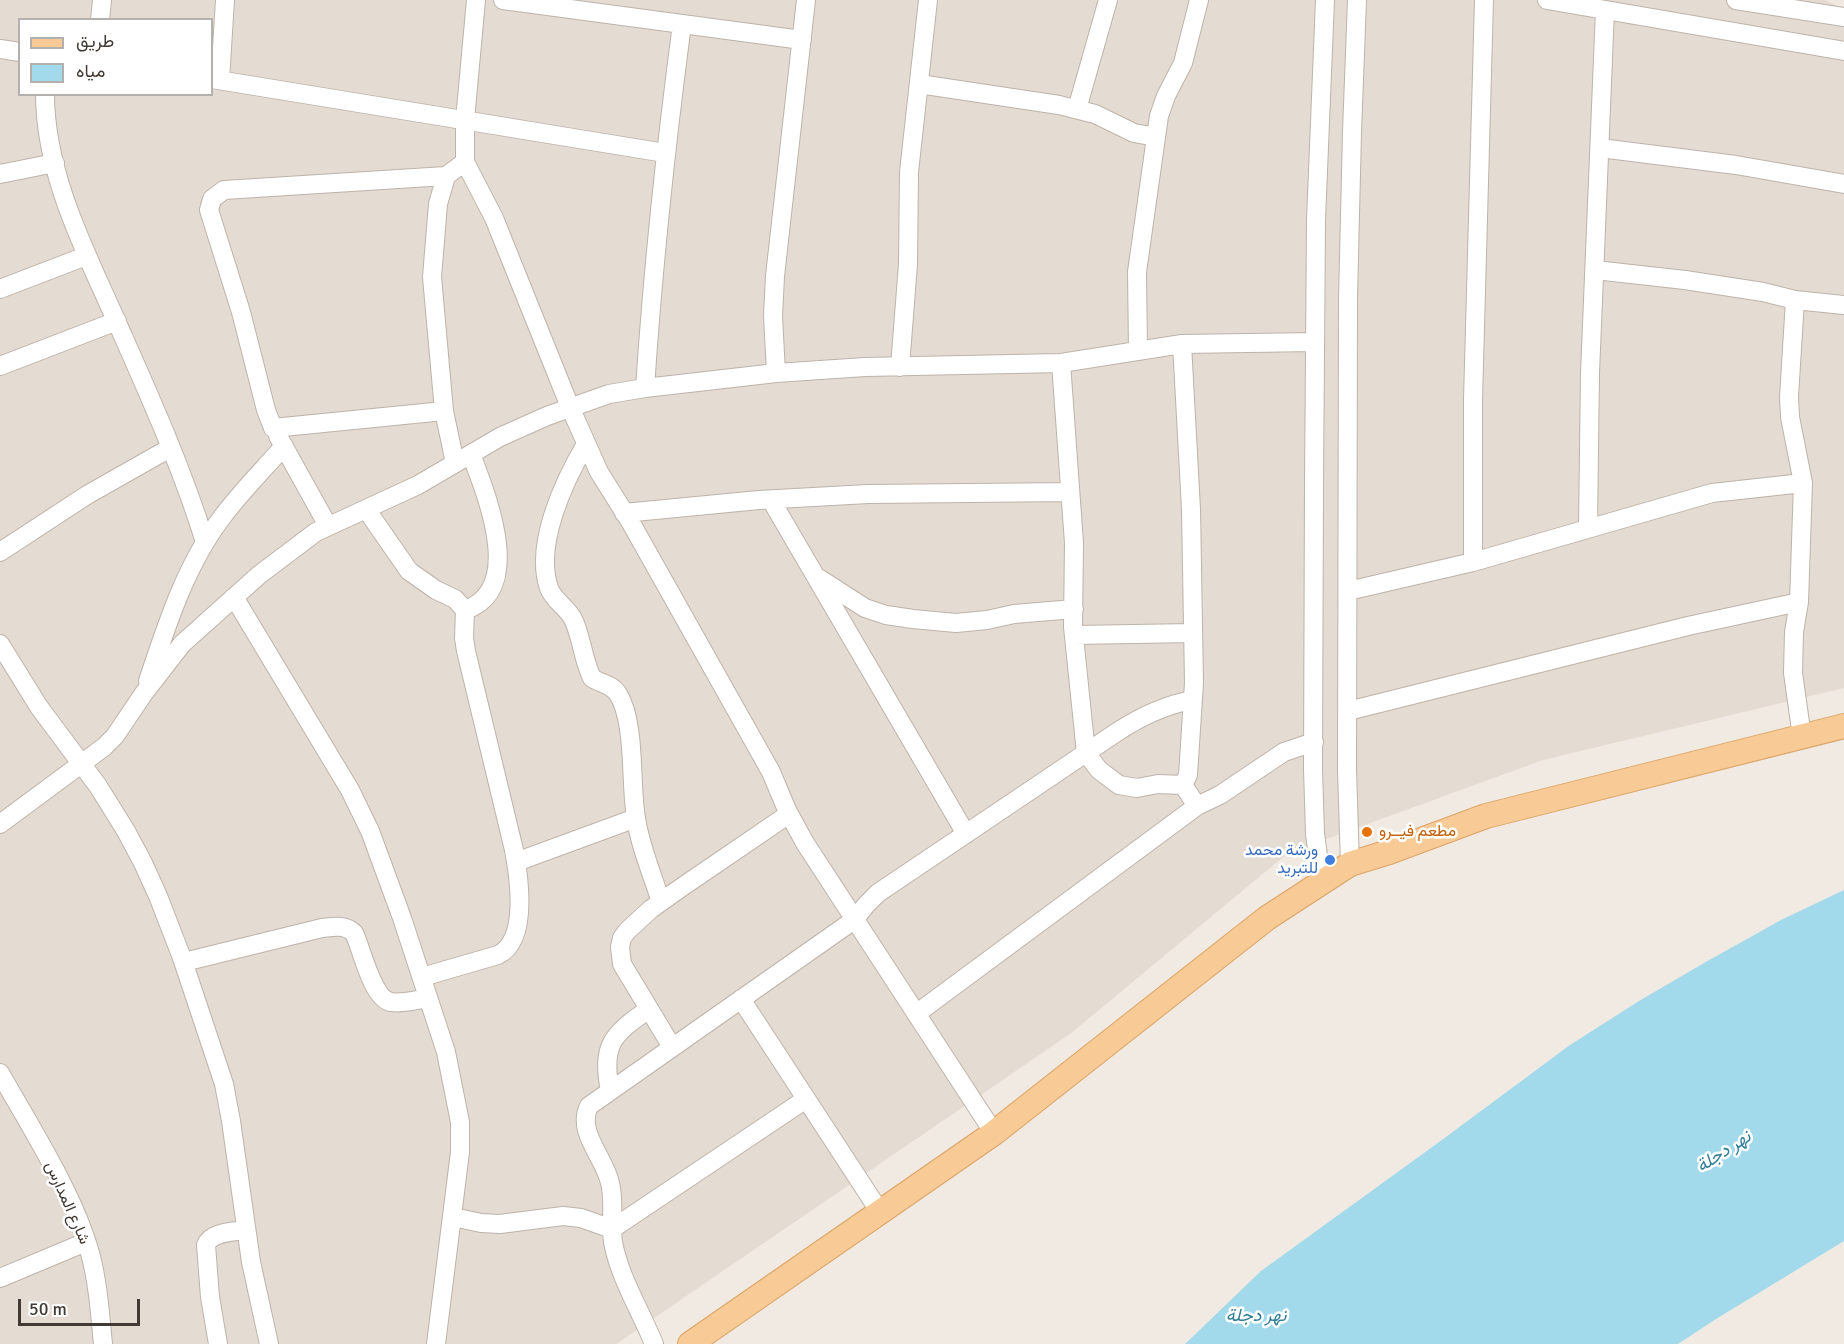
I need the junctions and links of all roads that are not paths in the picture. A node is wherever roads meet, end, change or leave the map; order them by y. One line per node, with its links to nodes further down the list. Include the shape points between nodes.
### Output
1 (102, 0): 17 (street)
2 (225, 0): 24 (street)
3 (476, 0): 28 (street)
4 (503, 0): 18 (street)
5 (806, 0): 19 (street)
6 (928, 0): 25 (street)
7 (1108, 0): 27 (street)
8 (1199, 0): 29 (street, via 1183,63 1166,96)
9 (1325, 0): 43 (street)
10 (1357, 0): 69 (street, via 1349,221)
11 (1484, 0): 67 (street, via 1473,400)
12 (1547, 0): 15 (street)
13 (1736, 0): 14 (street)
14 (1797, 4): 16 (street); 20 (street)
15 (1605, 10): 20 (street); 30 (street)
16 (1844, 17)
17 (100, 18)
18 (682, 24): 19 (street); 31 (street)
19 (802, 40): 49 (street, via 775,276)
20 (1790, 42): 22 (street)
21 (0, 49): 23 (street)
22 (1844, 51)
23 (18, 52)
24 (216, 80): 28 (street)
25 (919, 84): 27 (street); 48 (street, via 909,172 908,264)
26 (45, 96): 33 (street)
27 (1077, 109): 29 (street, via 1134,133)
28 (465, 120): 31 (street); 32 (street)
29 (1156, 137): 45 (street, via 1137,272)
30 (1600, 148): 36 (street, via 1736,165); 38 (street)
31 (665, 153): 50 (street)
32 (465, 162): 35 (street); 51 (street, via 494,218)
33 (55, 163): 34 (street); 37 (street)
34 (0, 174)
35 (446, 176): 52 (street, via 438,204 432,277); 53 (street, via 224,190 212,199 209,214)
36 (1844, 184)
37 (86, 256): 39 (street); 42 (street)
38 (1595, 270): 40 (street, via 1685,280); 64 (street)
39 (0, 289)
40 (1796, 300): 41 (street); 58 (street, via 1788,397)
41 (1844, 305)
42 (117, 321): 47 (street); 56 (street)
43 (1315, 342): 44 (street); 82 (street)
44 (1182, 344): 45 (street); 74 (street)
45 (1138, 350): 46 (street)
46 (1061, 363): 48 (street); 59 (street)
47 (0, 366)
48 (900, 367): 49 (street)
49 (776, 373): 50 (street)
50 (645, 388): 51 (street, via 609,394)
51 (570, 408): 54 (street); 57 (street, via 500,437)
52 (444, 411): 53 (street); 57 (street)
53 (273, 428): 55 (street)
54 (586, 444): 62 (street); 88 (street, via 556,507 546,544 547,579 552,594 570,612 592,678 614,688 621,699 628,724)
55 (284, 446): 63 (street); 65 (street)
56 (170, 448): 65 (street); 66 (street, via 87,495)
57 (463, 458): 61 (street); 73 (street, via 494,517 497,543 496,572 487,595)
58 (1803, 483): 64 (street, via 1713,494); 71 (street)
59 (1070, 492): 60 (street, via 948,492); 72 (street)
60 (771, 500): 62 (street); 68 (street)
61 (366, 509): 63 (street); 73 (street, via 409,572 456,598)
62 (624, 513): 87 (street, via 771,772)
63 (328, 526): 70 (street)
64 (1588, 528): 67 (street)
65 (205, 542): 77 (street, via 171,615)
66 (0, 552)
67 (1473, 562): 69 (street)
68 (816, 576): 72 (street, via 865,608 913,619 956,622); 90 (street)
69 (1348, 591): 79 (street)
70 (234, 597): 77 (street, via 182,644); 97 (street, via 350,790 370,831)
71 (1799, 602): 79 (street); 81 (street, via 1793,673)
72 (1074, 609): 75 (street)
73 (465, 610): 91 (street, via 466,651)
74 (1193, 633): 75 (street); 78 (street)
75 (1074, 634): 83 (street)
76 (0, 644): 84 (street)
77 (144, 693): 84 (street, via 116,736)
78 (1192, 700): 83 (street, via 1134,721); 85 (street, via 1188,775)
79 (1348, 711): 92 (street)
80 (1844, 726): 81 (main road)
81 (1802, 737): 92 (main road, via 1486,816)
82 (1314, 742): 86 (street, via 1284,752); 93 (street, via 1315,834)
83 (1086, 753): 85 (street, via 1099,770 1119,785); 90 (street)
84 (81, 764): 89 (street); 96 (street, via 143,863)
85 (1182, 785): 86 (street)
86 (1197, 806): 101 (street)
87 (789, 814): 94 (street); 95 (street)
88 (636, 818): 91 (street); 94 (street)
89 (0, 824)
90 (966, 834): 95 (street, via 878,893)
91 (516, 862): 97 (street, via 519,906 512,944 498,955)
92 (1350, 864): 93 (main road)
93 (1322, 884): 107 (main road, via 1267,918)
94 (661, 902): 100 (street, via 627,931 620,947 622,964)
95 (854, 920): 99 (street); 101 (street)
96 (184, 962): 98 (street, via 340,927 354,933 383,999); 111 (street, via 224,1084)
97 (422, 977): 98 (street)
98 (428, 999): 109 (street, via 446,1052 460,1122)
99 (741, 999): 102 (street); 106 (street)
100 (649, 1009): 102 (street); 104 (street, via 621,1029 611,1044 607,1061)
101 (916, 1014): 107 (street)
102 (672, 1047): 104 (street)
103 (0, 1074): 105 (street, شارع المدارس)
104 (610, 1091): 110 (street, via 589,1106 585,1125 610,1182)
105 (5, 1093): 112 (street, شارع المدارس, via 56,1173)
106 (806, 1099): 108 (street); 110 (street)
107 (994, 1133): 108 (main road)
108 (880, 1212): 119 (main road)
109 (453, 1216): 110 (street, via 500,1224 563,1216); 117 (street)
110 (612, 1229): 118 (street, via 618,1260)
111 (245, 1230): 115 (street, via 214,1236 206,1245); 116 (street)
112 (86, 1242): 113 (street); 114 (street, شارع المدارس)
113 (0, 1278)
114 (103, 1344)
115 (218, 1344)
116 (270, 1344)
117 (436, 1344)
118 (654, 1344)
119 (690, 1344)

